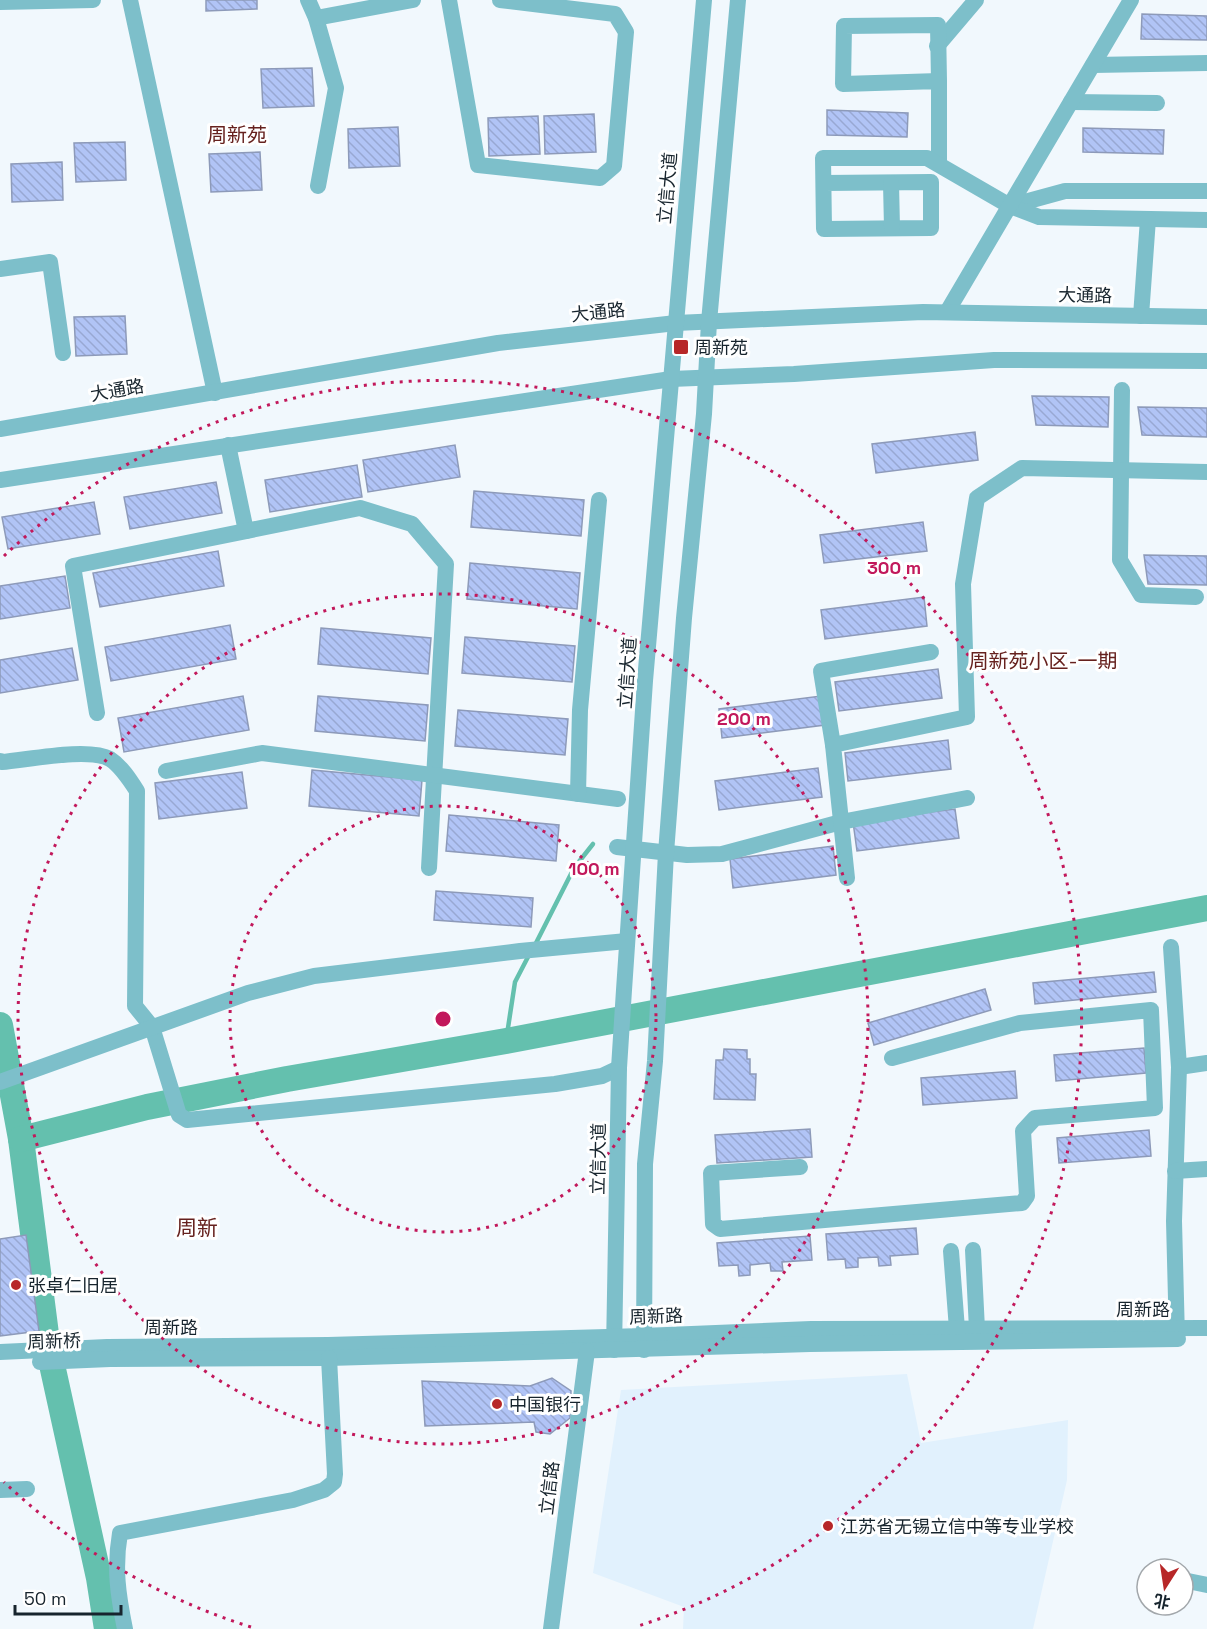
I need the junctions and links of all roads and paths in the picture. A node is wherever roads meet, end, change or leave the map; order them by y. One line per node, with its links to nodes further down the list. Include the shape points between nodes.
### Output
1 (93, 0): 11 (street)
2 (130, 0): 39 (street)
3 (308, 0): 12 (street)
4 (413, 0): 12 (street)
5 (449, 0): 6 (street, via 478,165 600,178 614,165 626,32 615,14)
6 (500, 0)
7 (704, 0): 33 (street, 立信大道)
8 (738, 0): 32 (street)
9 (976, 0): 13 (street)
10 (1131, 0): 15 (street)
11 (0, 2)
12 (316, 18): 22 (street, via 336,88)
13 (938, 45): 16 (street); 16 (street, via 938,25 844,26 843,84)
14 (1207, 63): 15 (street)
15 (1093, 65): 17 (street)
16 (939, 81): 19 (street)
17 (1071, 102): 18 (street); 24 (street)
18 (1156, 103)
19 (939, 164): 20 (street, via 927,158 823,158); 24 (street)
20 (824, 183): 21 (street); 27 (street, via 824,229)
21 (891, 183): 27 (street); 27 (street, via 931,182 930,228)
22 (318, 186)
23 (1207, 191): 24 (street, via 1065,191)
24 (1010, 206): 25 (street, via 1039,217); 29 (street)
25 (1148, 219): 26 (street); 30 (street)
26 (1207, 220)
27 (892, 228)
28 (0, 269): 34 (street, via 50,262)
29 (947, 312): 30 (street, 大通路); 32 (street, 大通路)
30 (1141, 316): 31 (street, 大通路)
31 (1207, 317)
32 (709, 322): 33 (street, 大通路); 36 (street)
33 (676, 323): 37 (street, 立信大道); 39 (street, 大通路, via 498,342)
34 (63, 353)
35 (1207, 361): 36 (street, via 994,360)
36 (706, 377): 37 (street); 60 (street)
37 (671, 379): 41 (street); 59 (street, 立信大道)
38 (1122, 390): 42 (street)
39 (215, 393): 40 (street, 大通路)
40 (0, 429)
41 (228, 446): 44 (street); 46 (street)
42 (1122, 470): 43 (street); 47 (street, via 1120,560 1141,595); 50 (street, via 1022,468 977,498 963,584 967,717)
43 (1207, 472)
44 (0, 480)
45 (599, 500): 54 (street, via 580,710)
46 (246, 531): 49 (street, via 74,566); 53 (street, via 360,508 412,524 446,564)
47 (1196, 597)
48 (931, 652): 50 (street, via 821,671)
49 (98, 713)
50 (833, 745): 57 (street)
51 (0, 760): 65 (street, via 85,753 109,759 137,791 135,1006)
52 (166, 771): 53 (street, via 262,753)
53 (435, 776): 54 (street); 61 (street)
54 (578, 794): 56 (street)
55 (967, 798): 57 (street)
56 (618, 799)
57 (841, 822): 60 (street, via 722,854); 62 (street)
58 (617, 848): 59 (street)
59 (634, 850): 60 (street); 63 (street, 立信大道)
60 (666, 854): 82 (street, via 655,1061 645,1164)
61 (429, 868)
62 (847, 878)
63 (627, 940): 65 (street, via 314,976 248,993); 69 (street, 立信大道)
64 (1171, 947): 68 (street)
65 (152, 1027): 69 (street, via 179,1115 187,1120 555,1084 602,1076); 70 (street)
66 (892, 1058): 71 (street, via 1020,1023 1151,1010 1155,1108 1035,1118 1023,1131 1027,1196 1022,1203 720,1229 713,1224 711,1173)
67 (1207, 1063): 68 (street)
68 (1179, 1067): 73 (street)
69 (619, 1068): 81 (street, 立信大道)
70 (0, 1082)
71 (800, 1167)
72 (1207, 1169): 73 (street)
73 (1175, 1171): 79 (street)
74 (973, 1250): 78 (street)
75 (951, 1251): 77 (street)
76 (1207, 1328): 79 (street, 周新路)
77 (957, 1329): 78 (street, 周新路); 82 (street, 周新路, via 811,1329)
78 (976, 1329): 79 (street, 周新路)
79 (1177, 1334): 80 (street, 周新路); 82 (street, 周新路, via 810,1344)
80 (1207, 1339)
81 (614, 1343): 82 (street, 周新路); 83 (street, 周新路); 85 (street, 周新路, via 328,1345)
82 (644, 1343)
83 (587, 1351): 86 (street, 周新路); 91 (street, 立信路)
84 (0, 1352): 85 (street, 周新桥)
85 (108, 1353): 86 (street, 周新路); 87 (street, 周新桥)
86 (329, 1358): 90 (street, via 334,1482 324,1490 293,1500 120,1533 116,1558)
87 (0, 1363)
88 (27, 1489): 89 (street)
89 (0, 1490)
90 (125, 1629)
91 (551, 1629)

